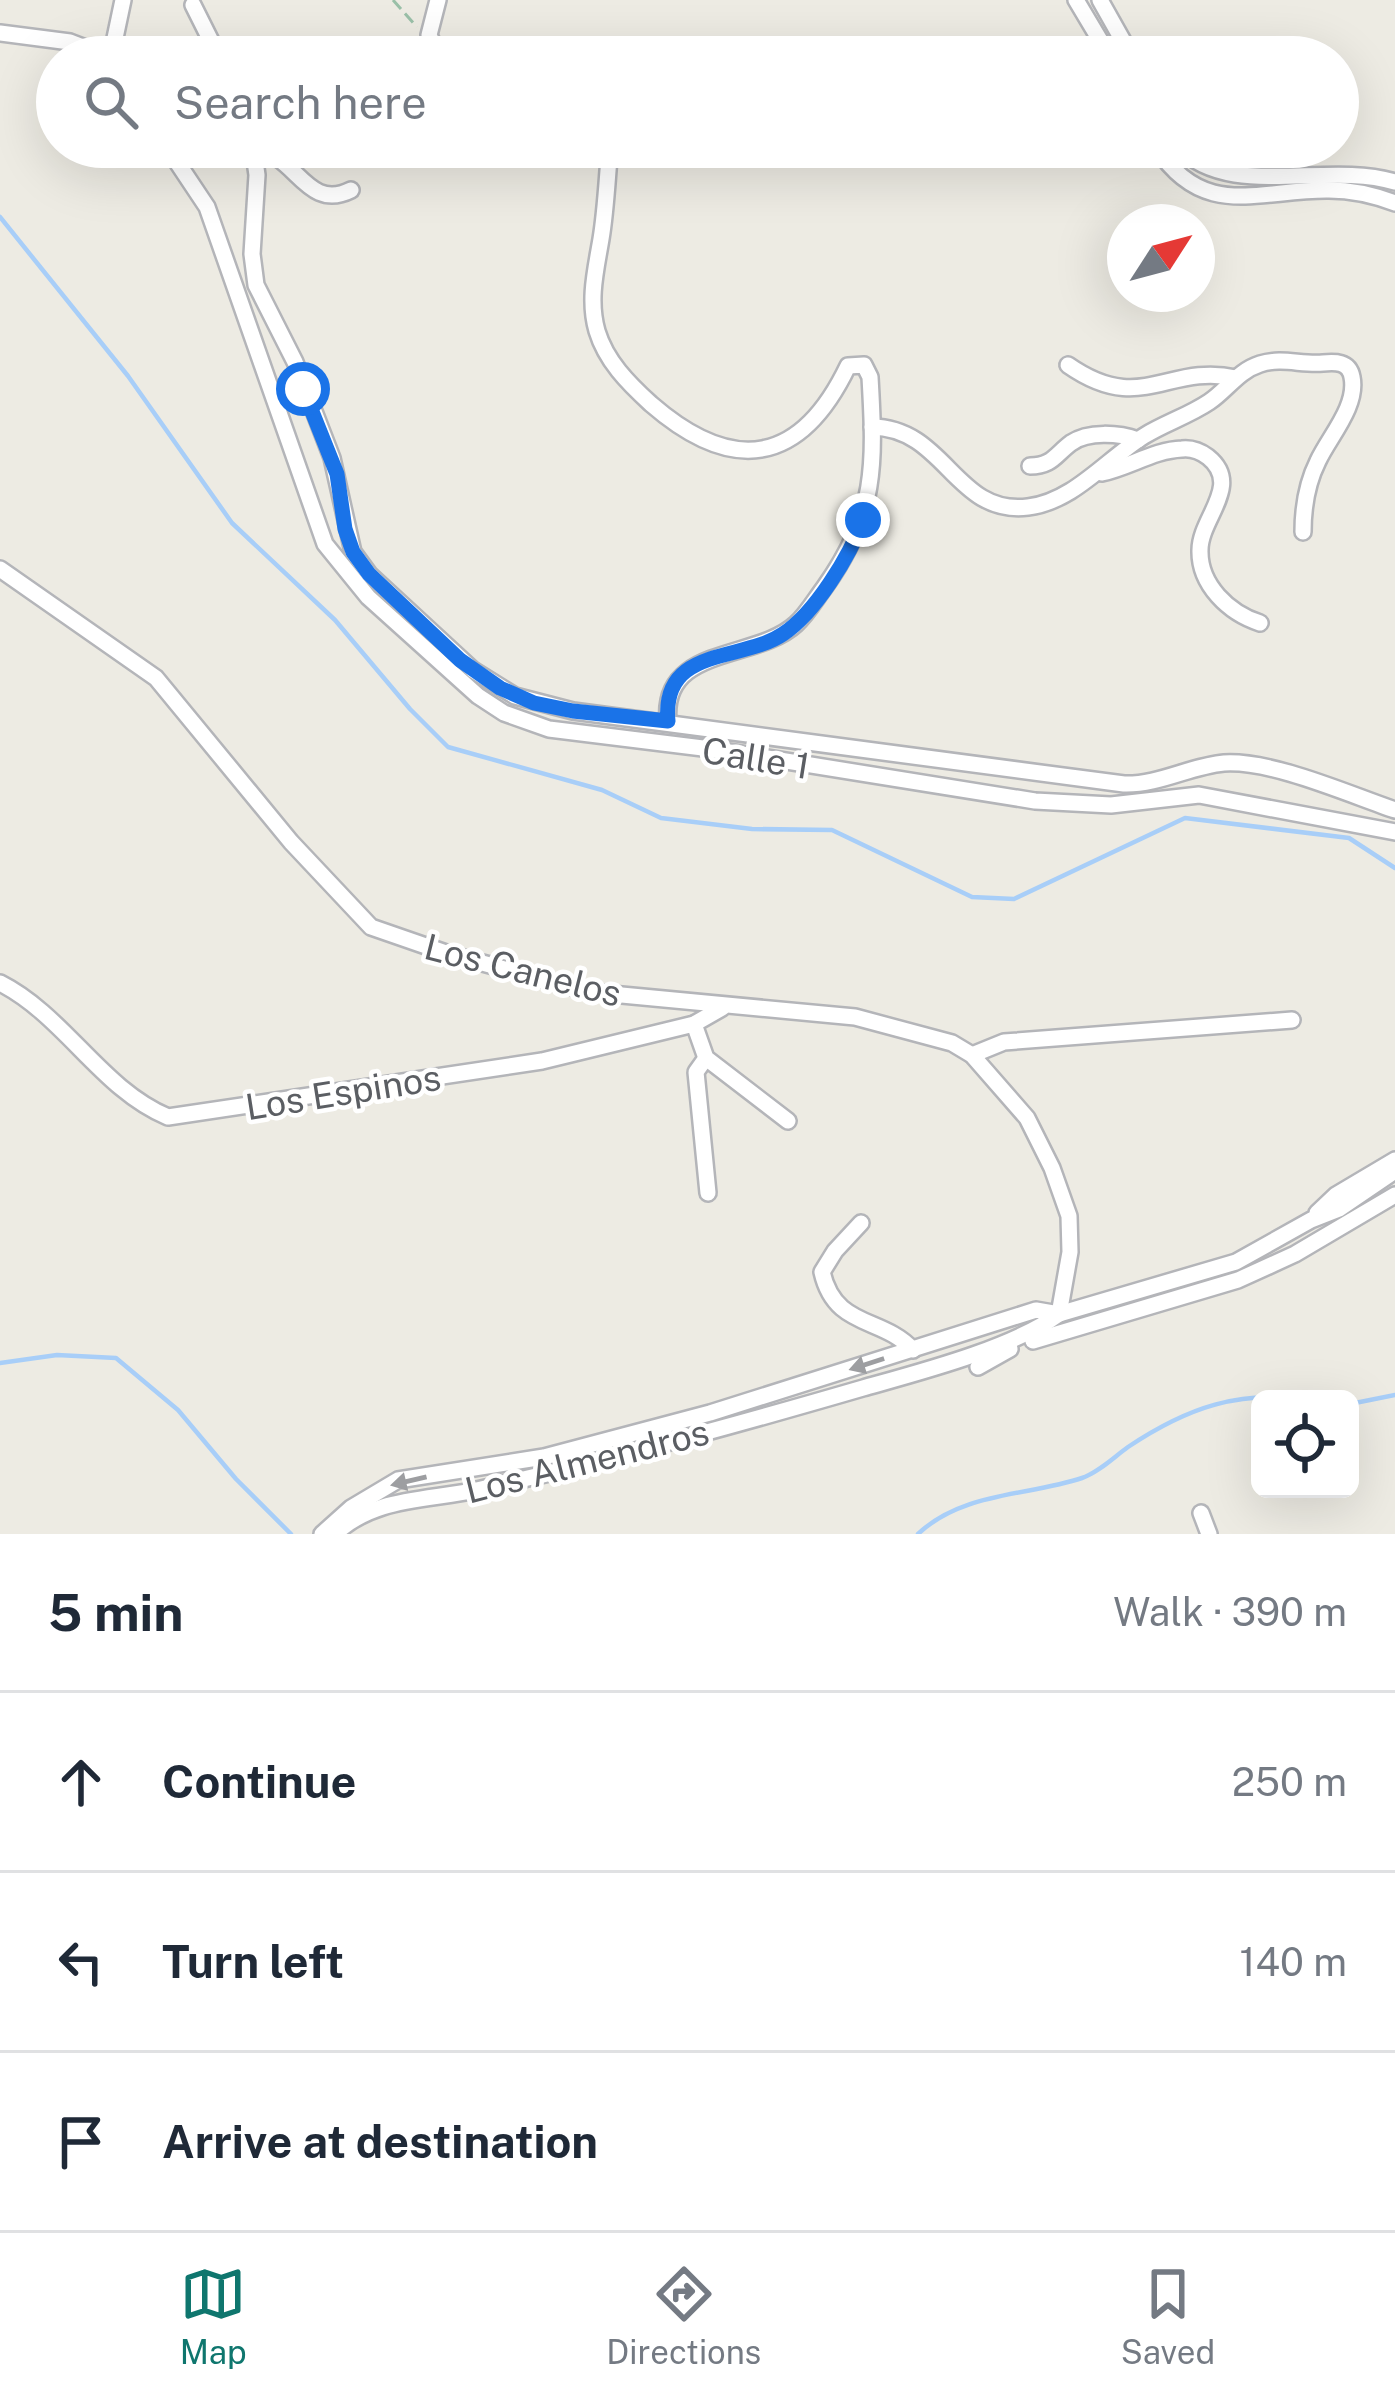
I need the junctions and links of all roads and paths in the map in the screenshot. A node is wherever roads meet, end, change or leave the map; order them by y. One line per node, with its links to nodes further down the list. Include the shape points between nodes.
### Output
1 (123, 0): 9 (street)
2 (393, 0): 7 (path)
3 (438, 0): 7 (street)
4 (1076, 0): 12 (street)
5 (1100, 0): 13 (street)
6 (193, 5): 10 (street)
7 (430, 32): 11 (street)
8 (0, 33): 14 (street)
9 (115, 36)
10 (208, 36)
11 (430, 36)
12 (1097, 36)
13 (1120, 36)
14 (36, 38)
15 (181, 168): 35 (street, Calle 1, via 207,207 326,544 368,597 504,713 549,729 1048,803 1199,795)
16 (256, 168): 33 (street, via 256,285 332,458 360,564 500,688 553,708)
17 (289, 168): 22 (street, via 316,194)
18 (608, 168): 26 (street, via 593,308 602,345 626,380 693,434 755,450 808,427 848,366 860,363 870,372)
19 (1174, 168): 23 (street, via 1227,197 1330,190)
20 (1210, 168): 21 (street, via 1347,172)
21 (1395, 182)
22 (351, 190)
23 (1395, 203)
24 (1068, 365): 25 (street, via 1126,388 1203,374)
25 (1236, 378): 27 (street); 30 (street, via 1288,360 1337,362 1350,371 1343,415 1310,480)
26 (872, 428): 29 (street, via 920,440 971,492 1001,506 1037,506); 33 (street, via 863,520 812,605 773,640 689,669 670,694)
27 (1138, 440): 28 (street, via 1083,437 1049,464); 29 (street)
28 (1030, 466)
29 (1093, 475): 32 (street, via 1177,449 1210,459 1222,487 1201,541 1202,567 1223,602)
30 (1303, 532)
31 (0, 569): 37 (street, Los Canelos, via 156,678 371,927 590,992)
32 (1261, 623)
33 (668, 721): 34 (street, via 1124,784 1240,763)
34 (1395, 809)
35 (1395, 832)
36 (0, 983): 39 (street, Los Espinos, via 137,1104 168,1117 542,1061)
37 (724, 1006): 39 (street, Los Espinos); 40 (street, Los Canelos, via 855,1017)
38 (1292, 1020): 40 (street, via 1004,1042)
39 (694, 1024): 41 (street)
40 (972, 1054): 49 (street, Los Canelos, via 1027,1118 1069,1216)
41 (706, 1058): 42 (street); 45 (street, via 696,1072)
42 (788, 1121)
43 (1395, 1160): 47 (street)
44 (1395, 1171): 47 (street)
45 (708, 1193)
46 (1395, 1195): 51 (street, via 1238,1280 1045,1336)
47 (1311, 1220): 49 (street, via 1236,1262)
48 (861, 1223): 50 (street, via 822,1273 827,1293 850,1316)
49 (1059, 1314): 50 (street, Los Almendros, via 1036,1310); 53 (street, Los Almendros, via 1018,1336)
50 (913, 1350): 52 (street, Los Almendros, one-way to 52)
51 (977, 1367)
52 (810, 1383): 53 (street); 54 (street, Los Almendros, one-way to 54, via 544,1457 398,1480)
53 (819, 1401): 54 (street, Los Almendros, via 476,1490)
54 (353, 1513): 56 (street, Los Almendros); 57 (street, Los Almendros)
55 (1201, 1513): 58 (street)
56 (322, 1534)
57 (335, 1534)
58 (1209, 1534)

